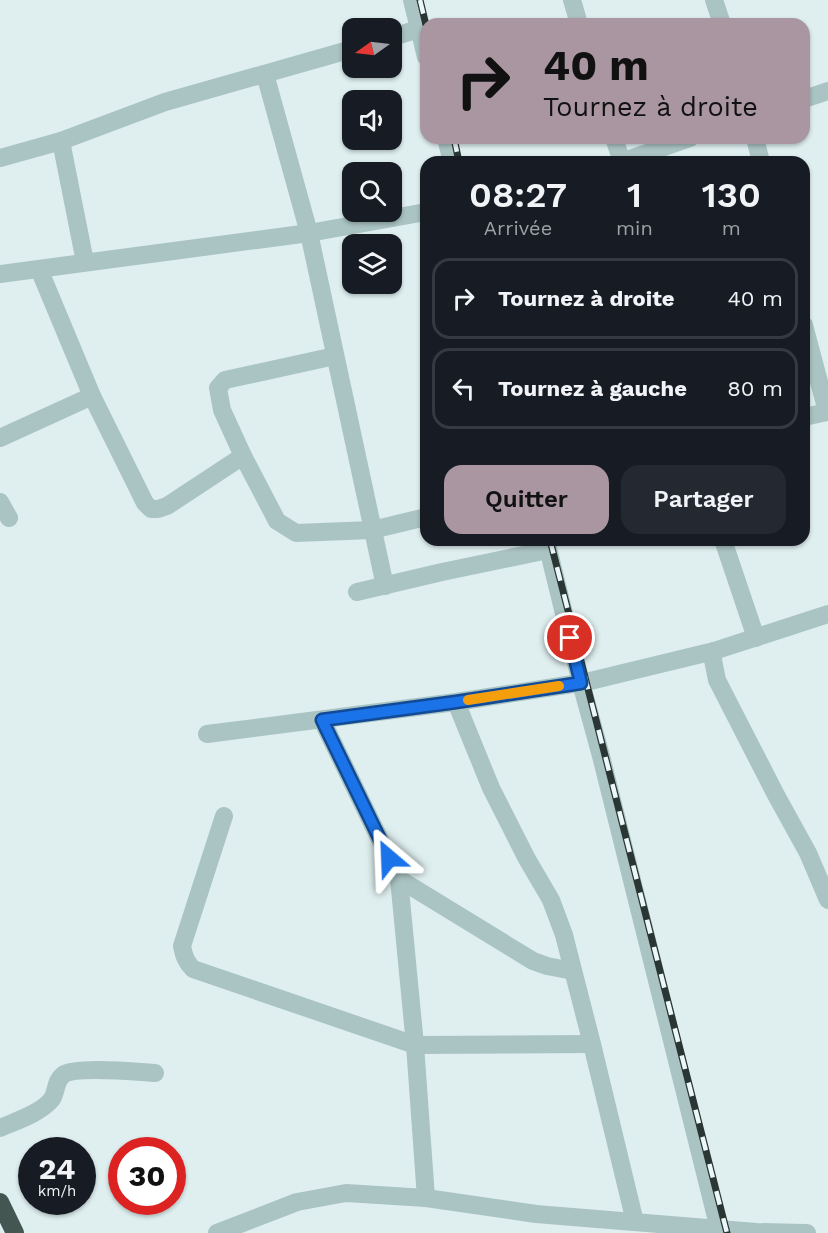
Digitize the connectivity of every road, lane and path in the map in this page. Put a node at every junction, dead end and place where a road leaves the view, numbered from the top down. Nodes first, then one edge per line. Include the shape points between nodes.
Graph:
1 (412, 0) edge
2 (572, 0) edge
3 (714, 0) edge
4 (577, 18) edge
5 (720, 18) edge
6 (419, 29) junction
7 (420, 33) edge
8 (402, 34) edge
9 (342, 52) edge
10 (265, 74) junction
11 (828, 91) edge
12 (810, 97) edge
13 (61, 141) junction
14 (673, 144) edge
15 (639, 156) edge
16 (0, 158) edge
17 (420, 213) edge
18 (309, 233) junction
19 (85, 262) junction
20 (39, 269) junction
21 (0, 274) edge
22 (810, 348) edge
23 (335, 356) junction
24 (92, 396) junction
25 (827, 412) edge
26 (810, 416) edge
27 (0, 438) edge
28 (243, 456) junction
29 (0, 501) edge
30 (9, 518) dead end
31 (420, 518) edge
32 (372, 530) junction
33 (543, 546) edge
34 (547, 546) edge
35 (725, 546) edge
36 (385, 586) junction
37 (357, 592) dead end
38 (828, 614) edge
39 (756, 638) junction
40 (714, 651) junction
41 (581, 683) junction
42 (456, 702) junction
43 (322, 720) junction
44 (207, 734) dead end
45 (224, 816) dead end
46 (399, 879) junction
47 (828, 900) edge
48 (573, 971) junction
49 (592, 1044) junction
50 (416, 1045) junction
51 (155, 1073) dead end
52 (0, 1128) edge
53 (426, 1198) junction
54 (0, 1202) edge
55 (635, 1222) junction
56 (720, 1231) edge
57 (15, 1233) edge
58 (217, 1233) edge
59 (807, 1233) edge

1 - 6 street
2 - 4 street
3 - 5 street
6 - 7 street
6 - 8 street
9 - 10 street
10 - 13 street via 165,102
10 - 18 street
11 - 12 street
13 - 16 street
13 - 19 street
14 - 15 street
17 - 18 street
18 - 19 street
18 - 23 street
19 - 20 street
20 - 21 street
20 - 24 street
22 - 25 street
23 - 28 street via 225,380 218,388 222,410
23 - 32 street
24 - 27 street
24 - 28 street via 151,509 167,506
25 - 26 street
28 - 32 street via 277,521 296,533
29 - 30 street
31 - 32 street
32 - 36 street
33 - 36 street
34 - 41 street
35 - 39 street
36 - 37 street
38 - 39 street
39 - 40 street
40 - 41 street
40 - 47 street via 717,680 808,853
41 - 42 street
41 - 56 street
42 - 43 street
42 - 48 street via 491,788 551,900
43 - 44 street
43 - 46 street
45 - 50 street via 183,946 184,957 192,969
46 - 48 street via 533,961
46 - 50 street
48 - 49 street
49 - 50 street
49 - 55 street
50 - 53 street
51 - 52 street via 66,1073 58,1080 54,1097 45,1107
53 - 55 street via 536,1214
53 - 58 street via 346,1193 297,1202
54 - 57 highway
55 - 56 street
56 - 59 street

